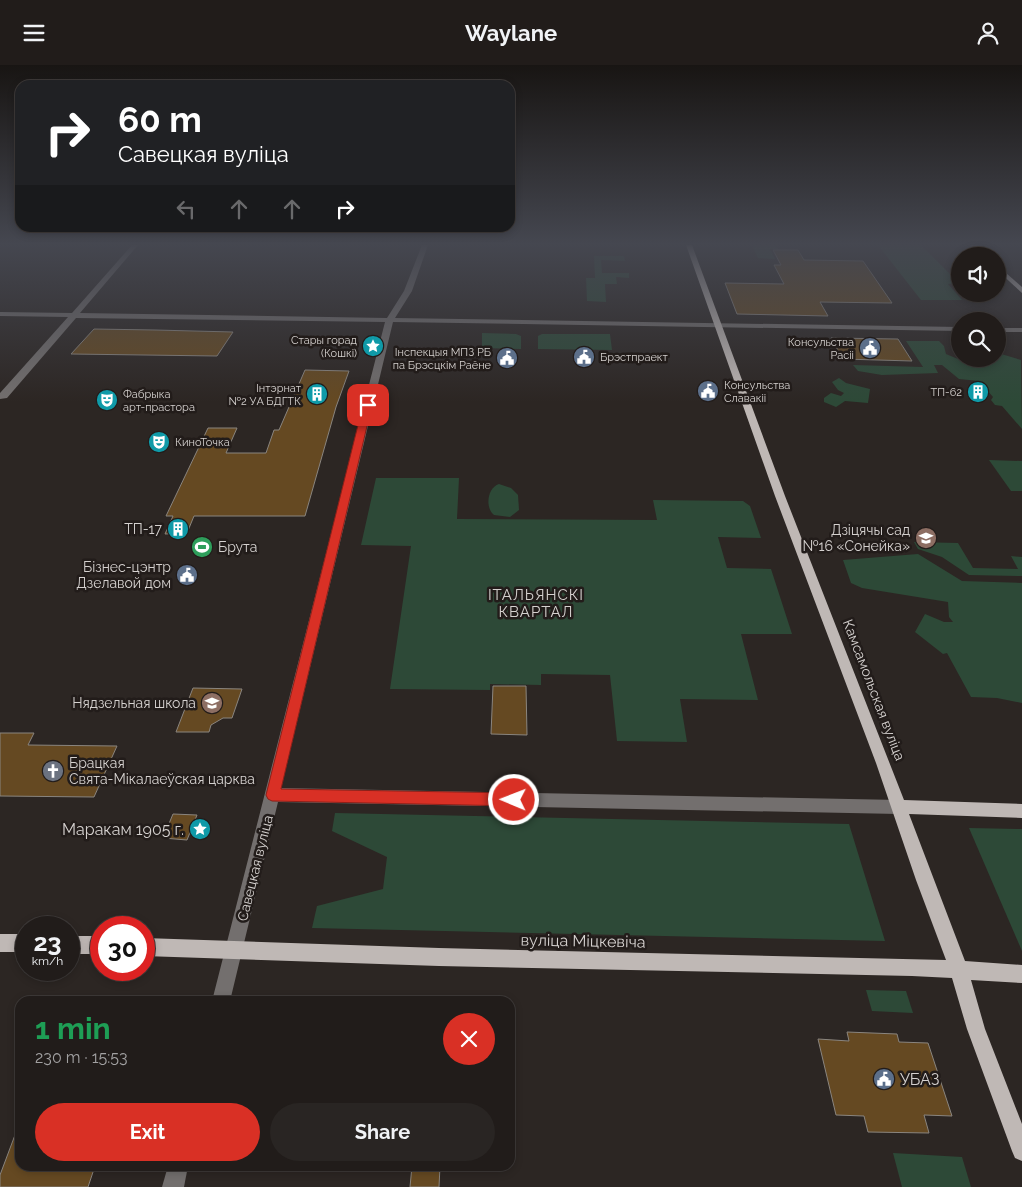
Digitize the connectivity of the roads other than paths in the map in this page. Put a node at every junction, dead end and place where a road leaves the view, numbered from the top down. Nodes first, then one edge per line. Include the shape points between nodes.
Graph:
1 (89, 297) edge
2 (404, 297) edge
3 (708, 297) edge
4 (0, 314) edge
5 (74, 314) junction
6 (389, 321) junction
7 (718, 326) junction
8 (951, 329) edge
9 (1006, 330) edge
10 (1022, 330) edge
11 (1, 397) edge
12 (272, 795) junction
13 (899, 807) junction
14 (1022, 811) edge
15 (0, 943) edge
16 (15, 943) edge
17 (155, 947) edge
18 (234, 950) junction
19 (959, 970) junction
20 (1022, 974) edge
21 (222, 996) edge
22 (1022, 1151) edge
23 (177, 1171) edge
24 (173, 1187) edge

1 - 5 street
2 - 6 street, Савецкая вуліца
3 - 7 main road, Камсамольская вуліца
4 - 5 street
5 - 6 street
5 - 11 street
6 - 7 street
6 - 12 street, Савецкая вуліца
7 - 8 street
7 - 13 main road, Камсамольская вуліца
9 - 10 street
12 - 13 street
12 - 18 street, Савецкая вуліца
13 - 14 main road
13 - 19 main road, Камсамольская вуліца
15 - 16 main road
17 - 18 main road, вуліца Міцкевіча
18 - 19 main road, вуліца Міцкевіча
18 - 21 street, Савецкая вуліца
19 - 20 main road, вуліца Міцкевіча
19 - 22 main road, Камсамольская вуліца via 976,1029
23 - 24 street

